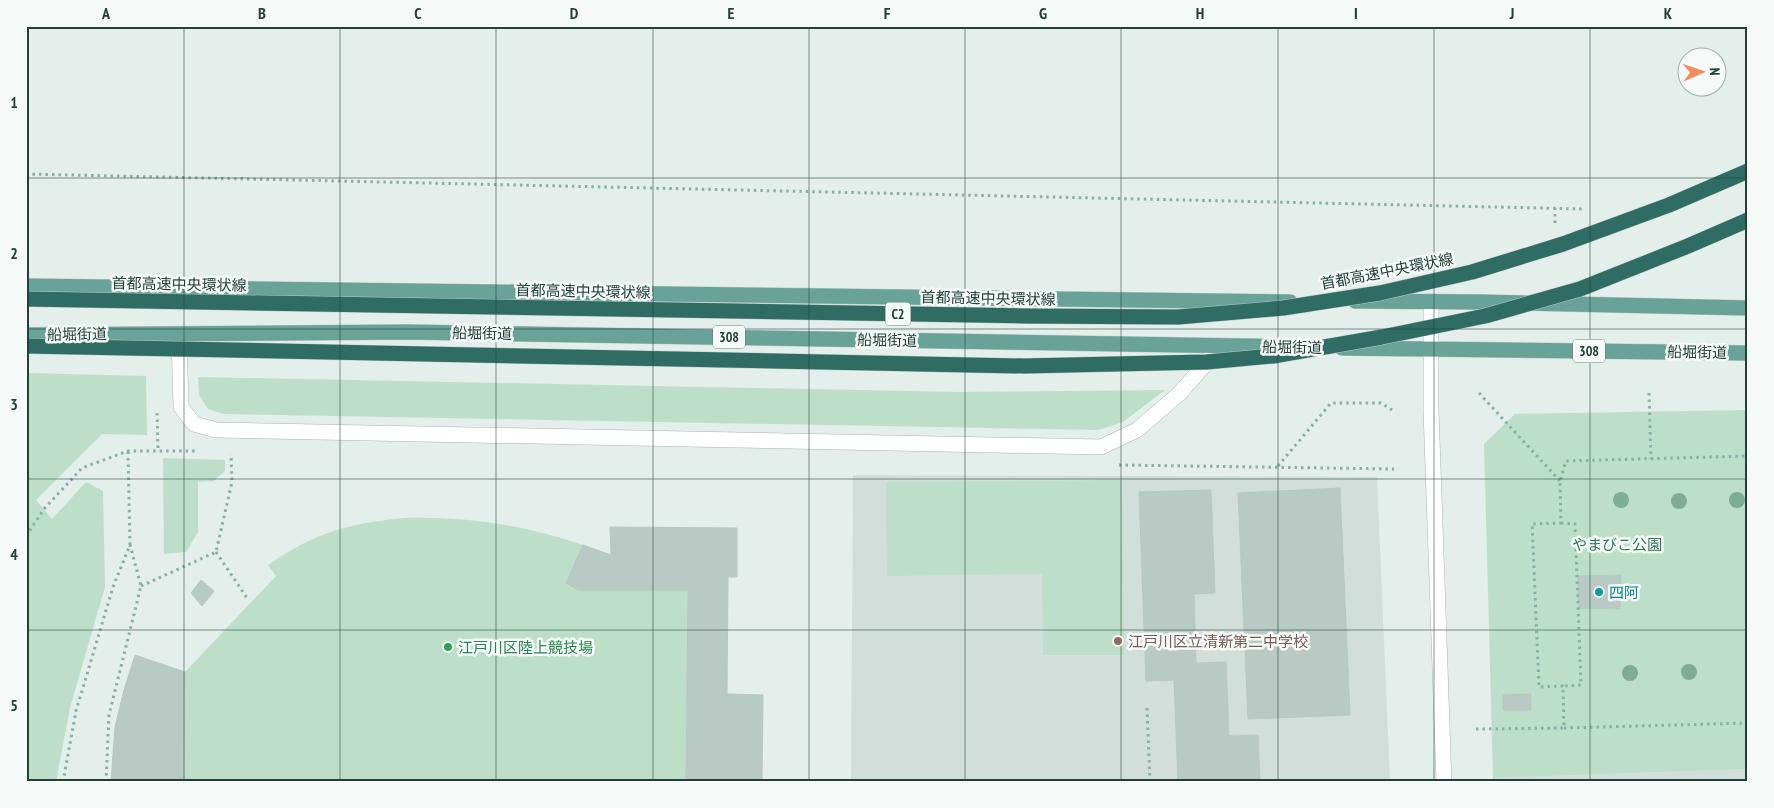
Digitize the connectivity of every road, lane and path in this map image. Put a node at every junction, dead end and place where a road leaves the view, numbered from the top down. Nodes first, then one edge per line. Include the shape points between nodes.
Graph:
1 (1748, 171) edge
2 (26, 174) edge
3 (1589, 210) dead end
4 (1748, 220) edge
5 (26, 291) edge
6 (1431, 302) junction
7 (1748, 308) edge
8 (179, 333) junction
9 (26, 335) edge
10 (26, 346) edge
11 (1220, 346) junction
12 (1430, 349) junction
13 (1748, 353) edge
14 (1479, 393) dead end
15 (1649, 393) dead end
16 (157, 405) dead end
17 (1392, 410) dead end
18 (128, 451) junction
19 (231, 451) dead end
20 (1748, 456) edge
21 (1651, 459) junction
22 (1277, 467) dead end
23 (1560, 481) junction
24 (1561, 523) junction
25 (26, 536) edge
26 (130, 545) junction
27 (216, 552) junction
28 (141, 586) junction
29 (247, 598) dead end
30 (1563, 686) junction
31 (1147, 708) dead end
32 (1748, 723) edge
33 (1564, 728) junction
34 (1476, 729) dead end
35 (63, 782) edge
36 (106, 782) edge
37 (1150, 782) edge
38 (1444, 782) edge

1 - 5 highway, 首都高速中央環状線 / C2, bridge via 1669,205 1563,244 1472,272 1380,294 1283,308 1178,317 1006,316
2 - 3 path
4 - 10 highway, bridge via 1580,289 1485,316 1273,356 1206,362 1014,366
5 - 6 main road
6 - 7 main road
6 - 12 street
8 - 9 main road, 船堀街道 / 308
8 - 11 main road, 船堀街道 / 308 via 408,332
8 - 11 street via 181,407 194,424 216,430 1101,447 1137,430 1180,393
11 - 12 main road, 船堀街道 / 308
12 - 13 main road, 船堀街道 / 308
12 - 38 street
14 - 23 path
15 - 21 path
16 - 18 path via 158,450
17 - 22 path via 1381,403 1331,403
18 - 25 path via 82,468 44,509
18 - 26 path
19 - 27 path via 232,482
20 - 21 path
21 - 23 path via 1566,461
23 - 24 path
24 - 30 path via 1575,524 1581,684
24 - 30 path via 1532,524 1539,687
26 - 28 path
26 - 35 path via 113,587 76,711
27 - 28 path
27 - 29 path
28 - 36 path via 110,715
30 - 33 path
31 - 37 path
32 - 33 path
33 - 34 path

